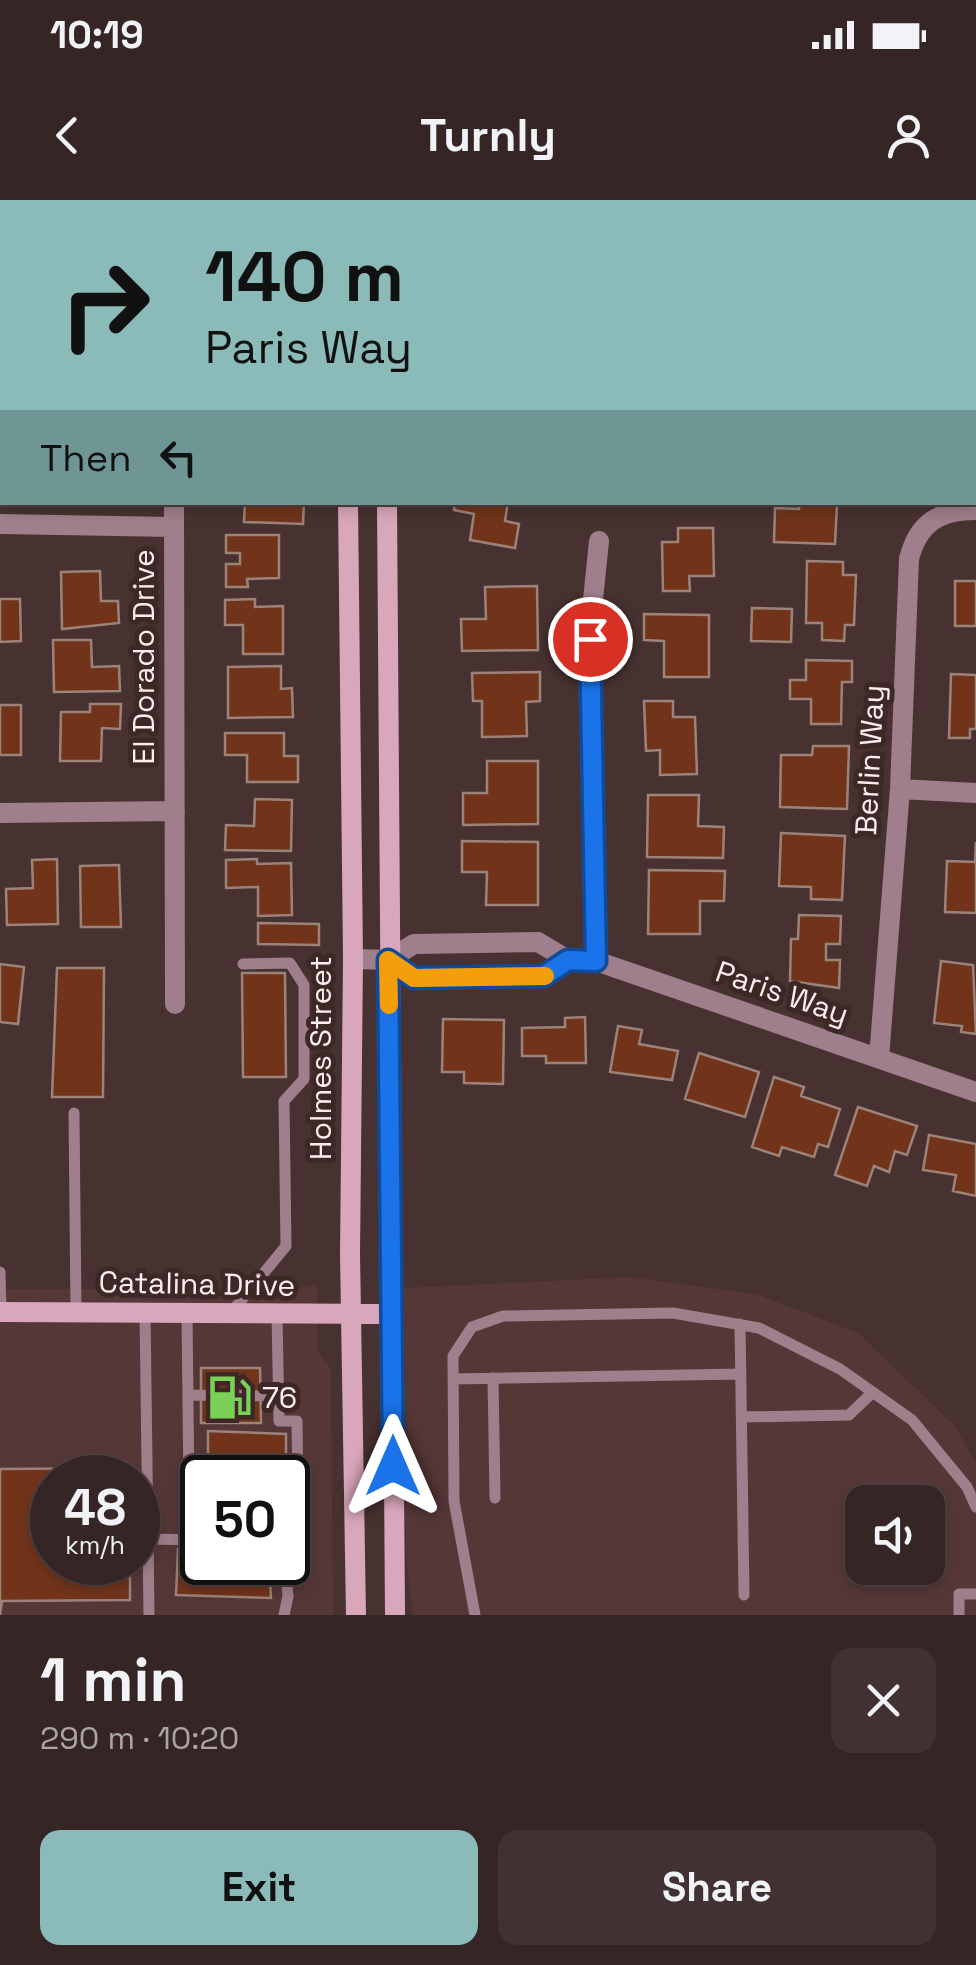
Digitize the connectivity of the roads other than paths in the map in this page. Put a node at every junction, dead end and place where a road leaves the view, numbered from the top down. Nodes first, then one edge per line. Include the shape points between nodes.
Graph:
1 (174, 505) edge
2 (348, 505) edge
3 (387, 505) edge
4 (976, 510) edge
5 (0, 524) edge
6 (174, 527) junction
7 (599, 541) dead end
8 (900, 789) junction
9 (976, 792) edge
10 (175, 811) junction
11 (0, 813) edge
12 (353, 959) junction
13 (388, 960) junction
14 (568, 960) junction
15 (596, 961) junction
16 (244, 964) dead end
17 (175, 1004) dead end
18 (879, 1058) junction
19 (976, 1092) edge
20 (74, 1113) dead end
21 (0, 1272) edge
22 (144, 1311) junction
23 (0, 1312) edge
24 (76, 1312) junction
25 (187, 1312) junction
26 (230, 1314) junction
27 (394, 1314) junction
28 (277, 1316) junction
29 (352, 1316) junction
30 (740, 1324) junction
31 (741, 1374) junction
32 (493, 1378) junction
33 (453, 1379) junction
34 (873, 1392) junction
35 (188, 1395) junction
36 (278, 1396) junction
37 (742, 1417) junction
38 (147, 1455) edge
39 (189, 1455) edge
40 (297, 1455) edge
41 (495, 1498) dead end
42 (976, 1507) edge
43 (150, 1585) edge
44 (287, 1585) edge
45 (976, 1594) edge
46 (744, 1595) dead end
47 (150, 1615) edge
48 (284, 1615) edge
49 (356, 1615) edge
50 (395, 1615) edge
51 (475, 1615) edge
52 (959, 1615) edge

1 - 6 street, El Dorado Drive
2 - 12 main road, Holmes Street
3 - 13 main road
4 - 8 street, Berlin Way via 934,516 914,536
5 - 6 street
6 - 10 street, El Dorado Drive
7 - 15 street via 590,639
8 - 9 street
8 - 18 street, Berlin Way
10 - 11 street
10 - 17 street, El Dorado Drive
12 - 13 street, Paris Way
12 - 29 main road, Holmes Street
13 - 14 street, Paris Way via 414,944 538,942
13 - 14 street, Paris Way via 414,978 544,976
13 - 27 main road
14 - 15 street, Paris Way
15 - 18 street, Paris Way
16 - 26 lane via 290,963 304,985 304,1079 284,1100 286,1246
18 - 19 street, Paris Way
20 - 24 lane
21 - 23 lane
22 - 24 main road, Catalina Drive
22 - 25 main road, Catalina Drive
22 - 38 lane
23 - 24 main road, Catalina Drive
25 - 26 main road, Catalina Drive
25 - 35 lane
26 - 28 main road, Catalina Drive
27 - 29 main road, Catalina Drive
27 - 50 main road
28 - 29 main road, Catalina Drive
28 - 36 lane
29 - 49 main road, Holmes Street
30 - 31 lane
30 - 33 lane via 672,1314 503,1316 472,1327 453,1356
30 - 34 lane via 840,1368
31 - 32 lane
31 - 37 lane
32 - 33 lane
32 - 41 lane
33 - 51 lane via 454,1501
34 - 37 lane via 850,1414
34 - 42 lane via 912,1420
35 - 36 lane
35 - 39 lane
36 - 40 lane via 279,1421 297,1421
37 - 46 lane
43 - 47 lane
44 - 48 lane
45 - 52 lane via 959,1594

